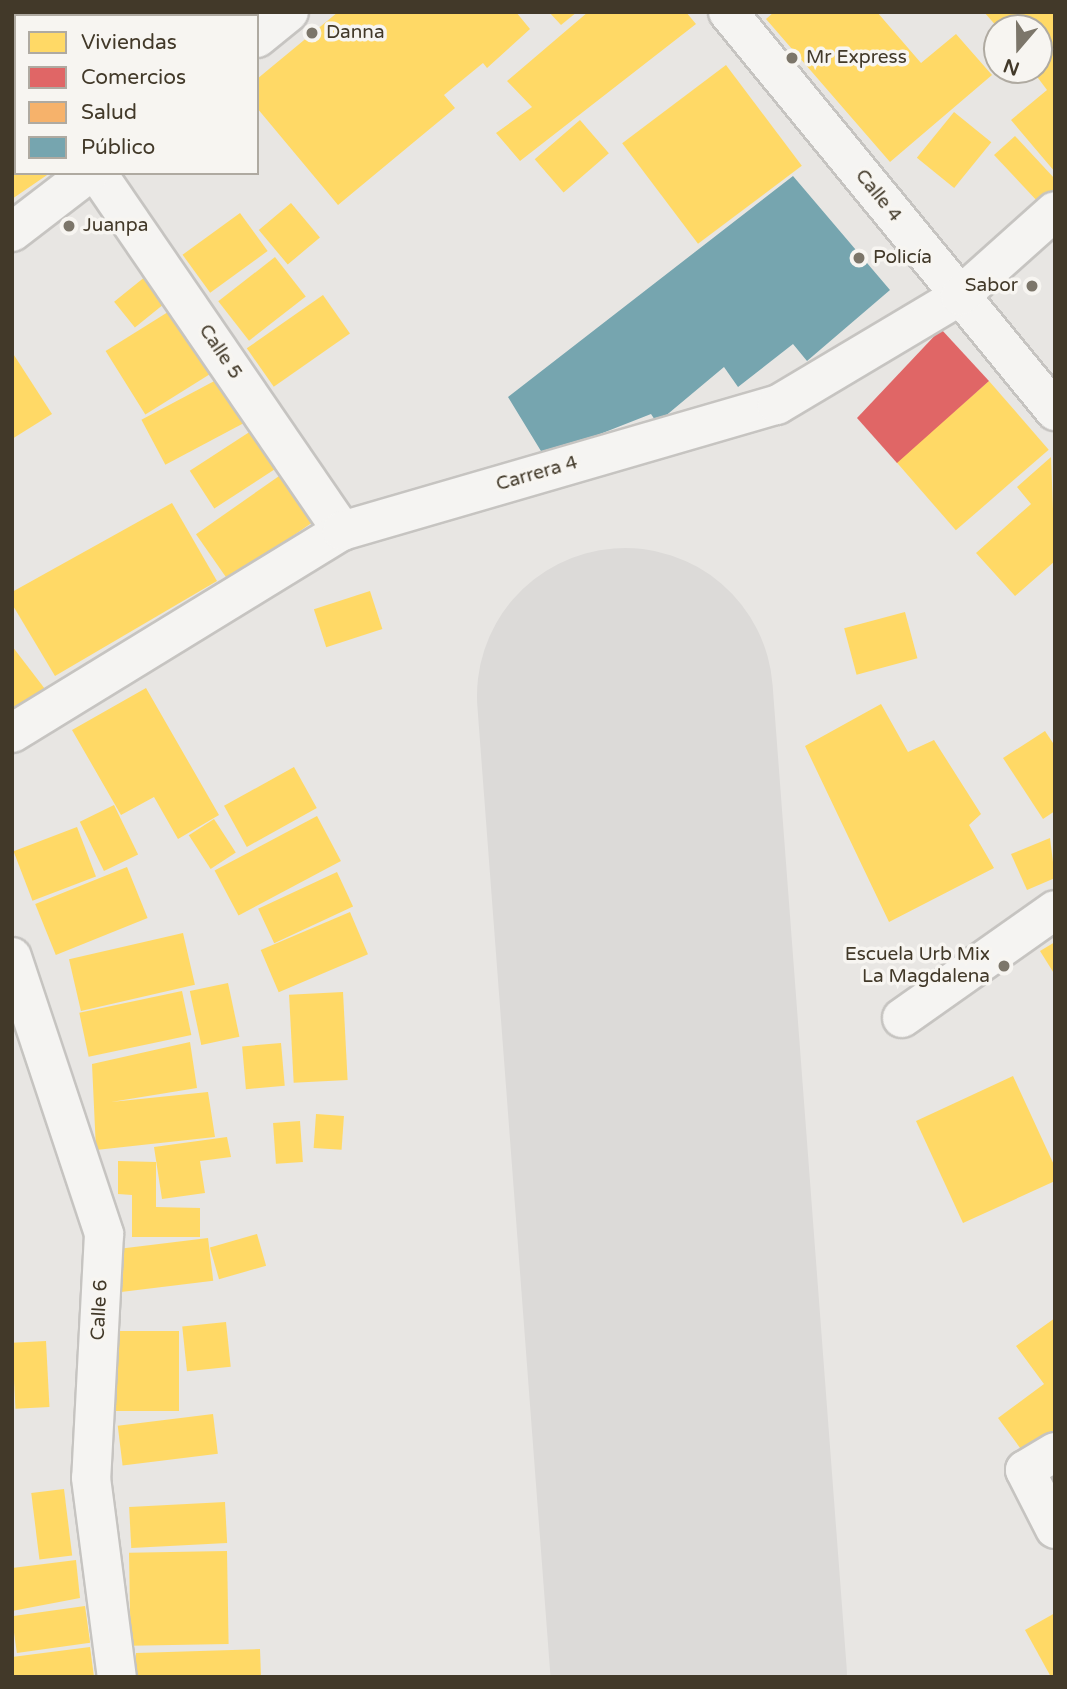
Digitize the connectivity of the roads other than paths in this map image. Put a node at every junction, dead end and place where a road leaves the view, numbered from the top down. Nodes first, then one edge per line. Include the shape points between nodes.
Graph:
1 (289, 12) edge
2 (727, 12) edge
3 (259, 36) edge
4 (86, 175) edge
5 (98, 175) edge
6 (1055, 211) edge
7 (12, 232) edge
8 (960, 296) junction
9 (1055, 411) edge
10 (342, 531) junction
11 (12, 733) edge
12 (1055, 910) edge
13 (12, 957) edge
14 (902, 1018) dead end
15 (1040, 1461) edge
16 (1055, 1529) edge
17 (117, 1677) edge

1 - 3 street
2 - 8 street, Calle 4
4 - 7 street
5 - 10 street, Calle 5
6 - 8 street, Carrera 4
8 - 9 street, Calle 4
8 - 10 street, Carrera 4 via 777,405
10 - 11 street, Carrera 4
12 - 14 street
13 - 17 street, Calle 6 via 104,1234 91,1478
15 - 16 street

